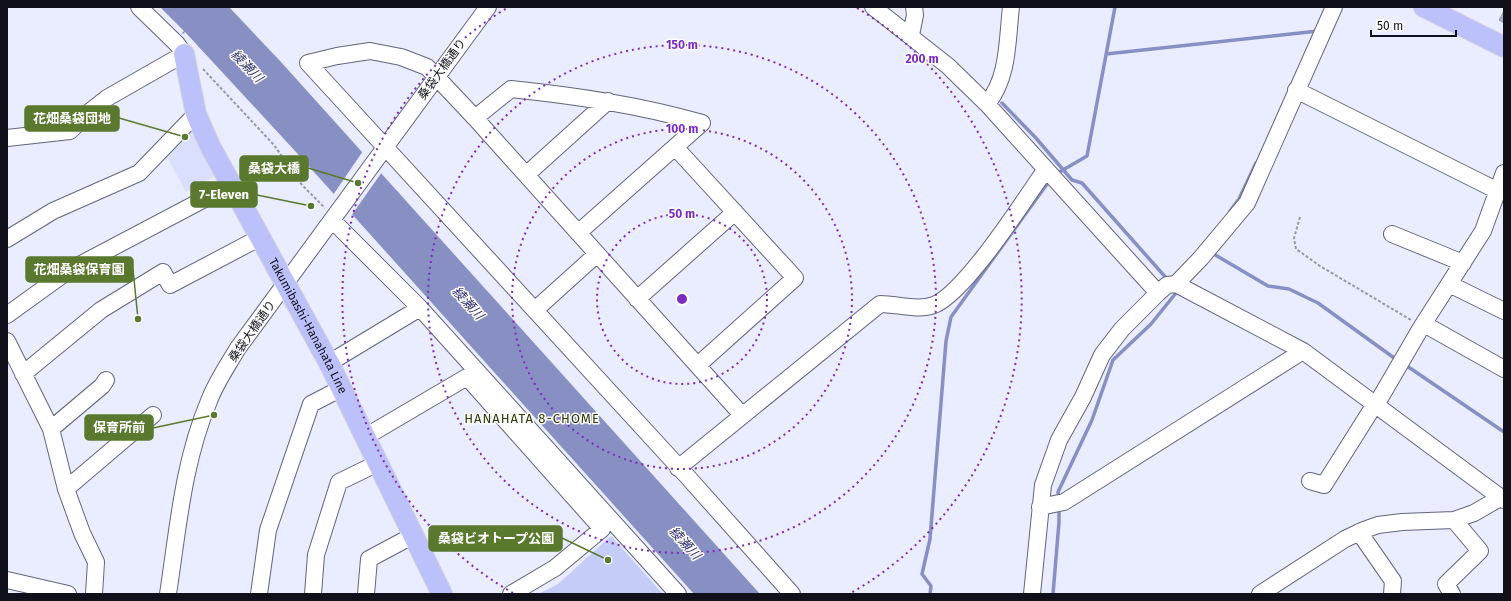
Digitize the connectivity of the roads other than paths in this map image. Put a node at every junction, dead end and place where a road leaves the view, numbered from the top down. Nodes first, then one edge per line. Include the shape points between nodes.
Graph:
1 (139, 7) edge
2 (488, 7) edge
3 (873, 7) edge
4 (914, 7) edge
5 (1011, 7) edge
6 (1334, 7) edge
7 (1424, 7) edge
8 (911, 35) junction
9 (1504, 47) edge
10 (184, 54) junction
11 (436, 77) junction
12 (1296, 90) junction
13 (608, 101) junction
14 (987, 104) junction
15 (196, 114) junction
16 (475, 118) junction
17 (7, 138) edge
18 (675, 148) junction
19 (383, 150) junction
20 (1046, 168) junction
21 (1504, 173) edge
22 (526, 175) junction
23 (231, 185) junction
24 (1498, 195) edge
25 (735, 212) junction
26 (334, 217) junction
27 (578, 233) junction
28 (1392, 234) dead end
29 (261, 238) junction
30 (7, 239) edge
31 (597, 254) junction
32 (1463, 263) junction
33 (286, 282) junction
34 (1176, 284) junction
35 (1449, 284) junction
36 (1158, 293) junction
37 (637, 299) junction
38 (1502, 305) edge
39 (420, 308) junction
40 (535, 310) junction
41 (7, 315) edge
42 (1423, 325) junction
43 (7, 341) edge
44 (1303, 351) junction
45 (329, 363) junction
46 (698, 365) junction
47 (1504, 369) edge
48 (23, 374) junction
49 (106, 380) dead end
50 (342, 388) junction
51 (1375, 404) junction
52 (153, 415) dead end
53 (742, 415) junction
54 (51, 429) junction
55 (365, 437) junction
56 (378, 463) junction
57 (678, 468) junction
58 (1310, 481) dead end
59 (66, 489) junction
60 (1502, 499) edge
61 (1040, 507) junction
62 (1454, 520) junction
63 (1359, 532) junction
64 (414, 535) junction
65 (7, 580) edge
66 (1034, 592) edge
67 (1266, 592) edge
68 (68, 594) edge
69 (94, 594) edge
70 (168, 594) edge
71 (259, 594) edge
72 (313, 594) edge
73 (366, 594) edge
74 (442, 594) edge
75 (511, 594) edge
76 (678, 594) edge
77 (792, 594) edge
78 (1392, 594) edge
79 (1452, 594) edge

1 - 10 street
2 - 11 street, 桑袋大橋通り
3 - 8 street
4 - 8 street
5 - 14 street via 1003,76
6 - 12 street
7 - 9 main road
8 - 14 street
10 - 15 main road, Takumibashi-Hanahata Line
10 - 17 street via 107,98 70,131
11 - 16 street
11 - 19 street, 桑袋大橋通り
11 - 19 street via 427,67 401,57 370,51 308,63
12 - 24 street
12 - 34 street via 1246,203 1221,235
13 - 16 street via 511,89
13 - 18 street via 657,110 702,123
13 - 22 street
14 - 20 street
15 - 23 main road, Takumibashi-Hanahata Line
15 - 30 street via 139,173 53,211
16 - 22 street
18 - 25 street
18 - 27 street
19 - 26 street, 桑袋大橋通り
19 - 40 street
20 - 36 street
20 - 53 street via 965,280 949,297 922,308 880,304
21 - 24 street
22 - 27 street
23 - 29 main road, Takumibashi-Hanahata Line
23 - 41 street via 68,271
24 - 32 street via 1483,231
25 - 37 street
25 - 46 street via 795,278
26 - 33 street, 桑袋大橋通り
26 - 39 street
27 - 31 street
28 - 32 street
29 - 33 main road, Takumibashi-Hanahata Line
29 - 48 street via 170,285 162,272 101,310
31 - 37 street
31 - 40 street
32 - 35 street
33 - 45 main road, Takumibashi-Hanahata Line
33 - 70 street, 桑袋大橋通り via 238,348 219,380 200,422 184,488
34 - 36 street via 1167,285
34 - 44 street
35 - 38 street
35 - 42 street
36 - 61 street via 1122,329 1102,355 1083,397 1059,440 1043,485
37 - 46 street
39 - 45 street
39 - 76 street
40 - 57 street
42 - 47 street
42 - 51 street
43 - 48 street
44 - 51 street
44 - 61 street via 1064,502
45 - 50 main road, Takumibashi-Hanahata Line
46 - 53 street
48 - 54 street
49 - 54 street
50 - 55 main road, Takumibashi-Hanahata Line
50 - 71 street via 311,404 268,530
51 - 58 street via 1324,485
51 - 60 street
52 - 59 street
53 - 57 street
54 - 59 street
55 - 56 main road, Takumibashi-Hanahata Line
55 - 75 street via 467,377 602,529 555,568
56 - 64 main road, Takumibashi-Hanahata Line
56 - 72 street via 339,482 316,555
57 - 77 street
59 - 69 street via 96,562
60 - 62 street
61 - 66 street
62 - 63 street via 1378,525
62 - 79 street via 1480,551 1446,584
63 - 67 street
63 - 78 street via 1393,581
64 - 73 street via 369,559
64 - 74 main road, Takumibashi-Hanahata Line
65 - 68 street

